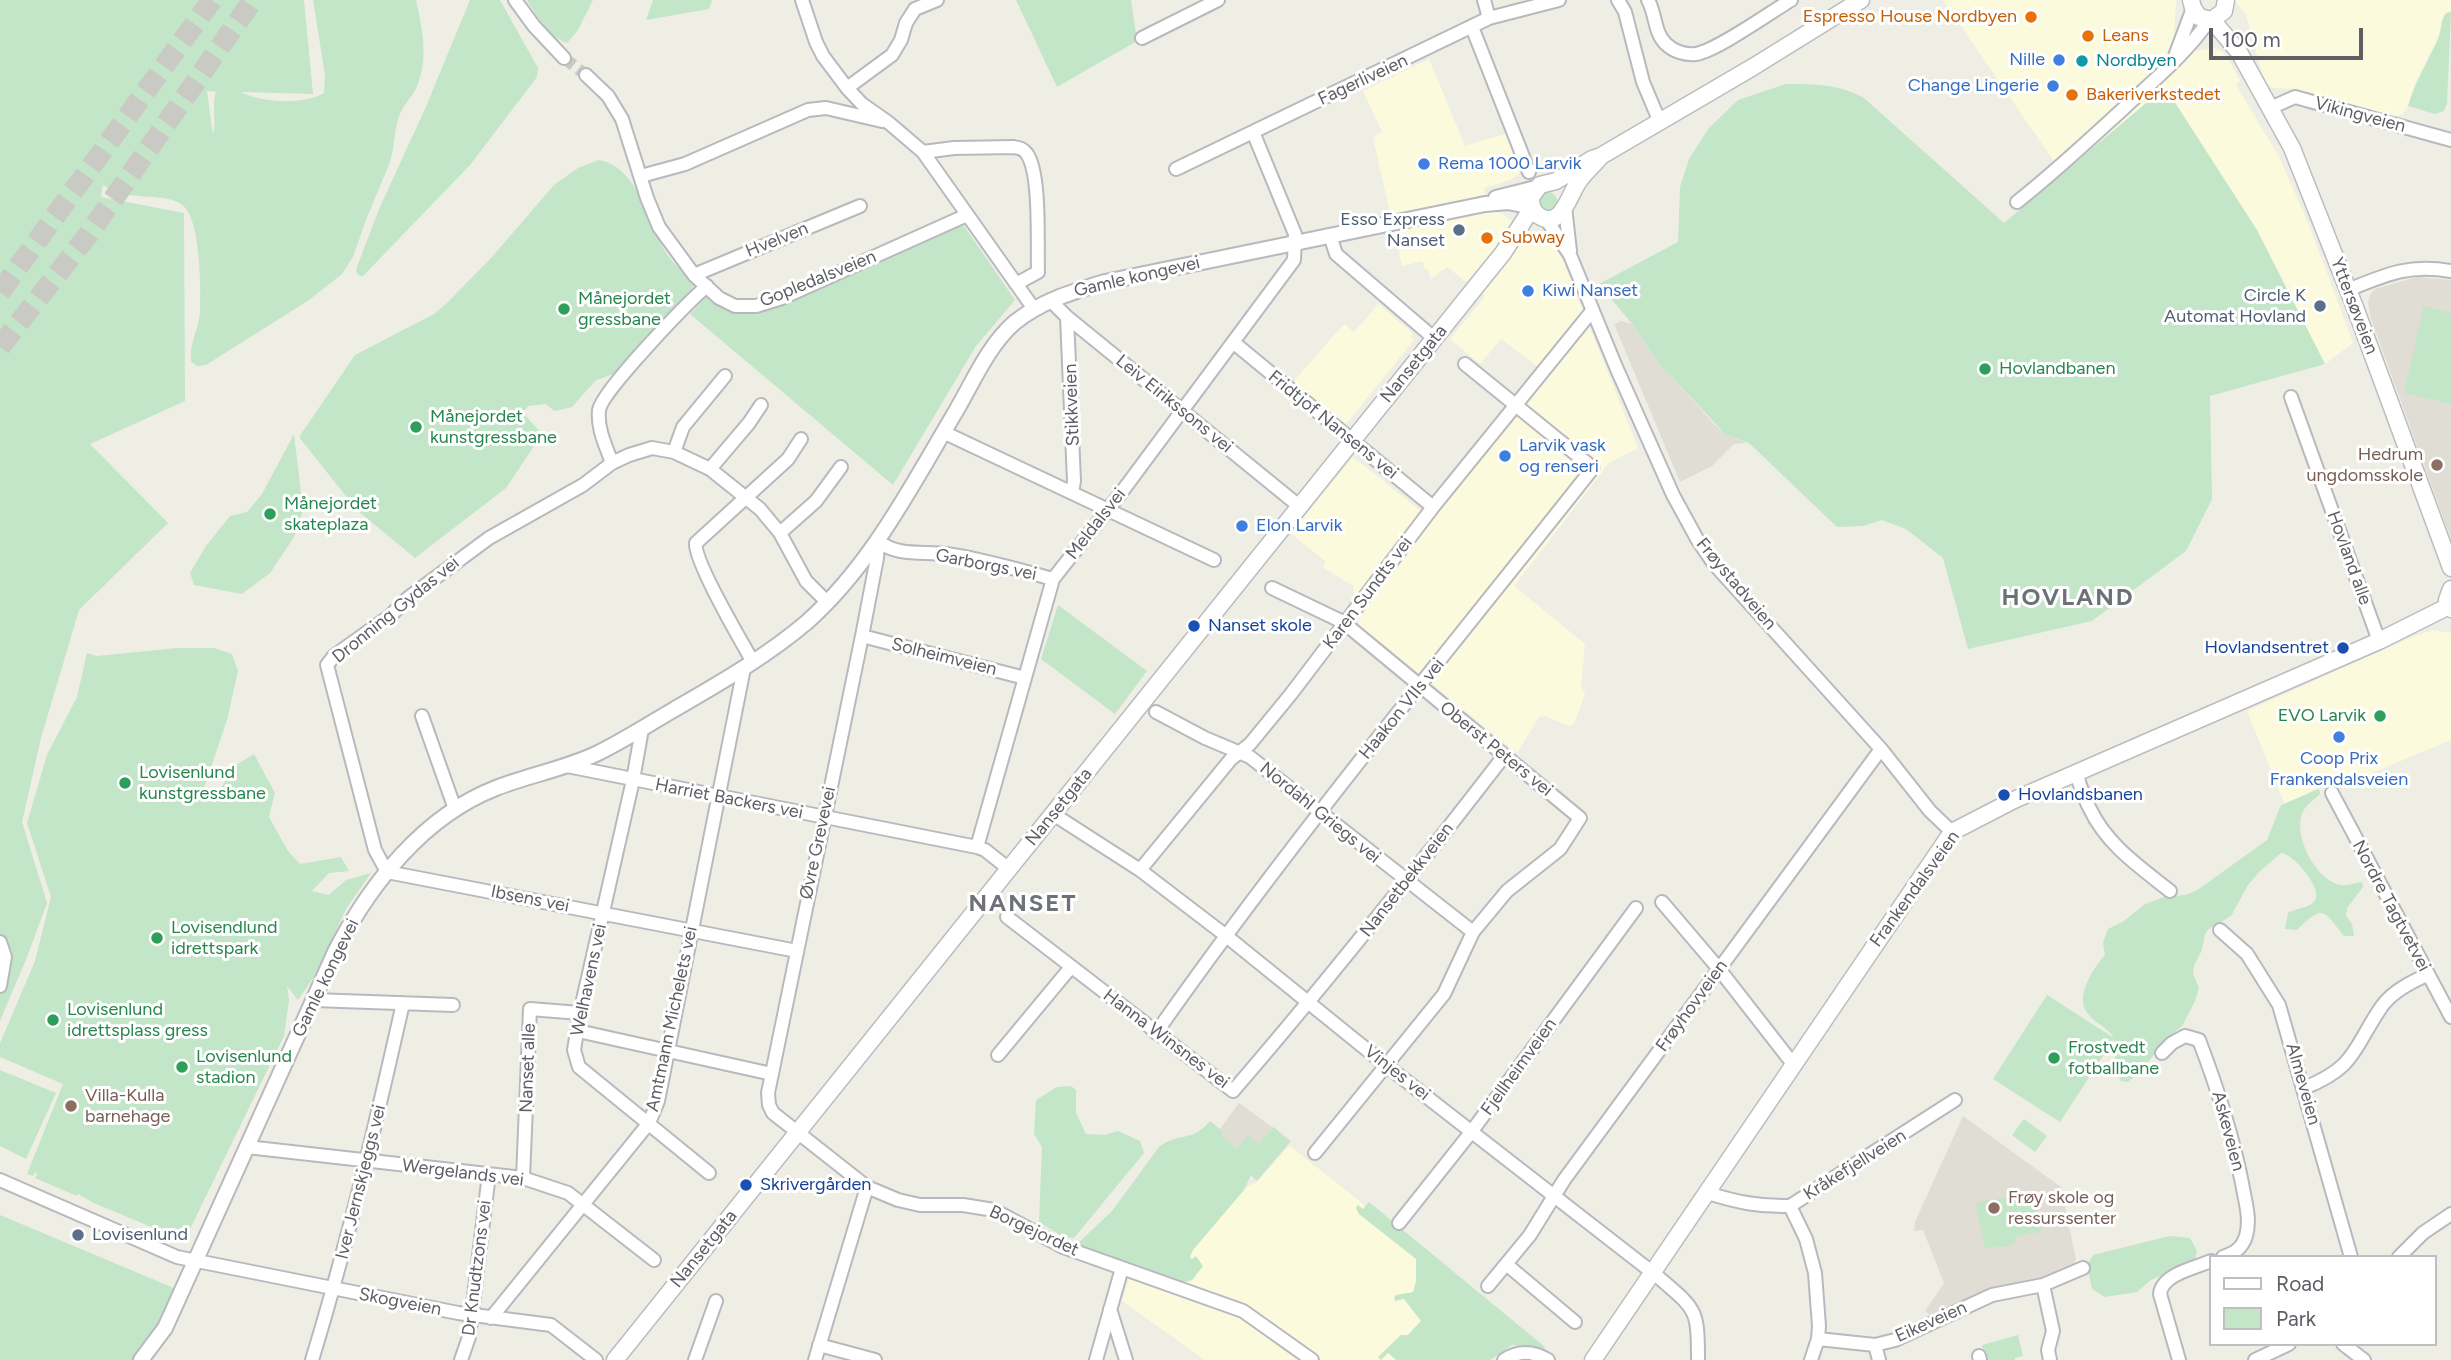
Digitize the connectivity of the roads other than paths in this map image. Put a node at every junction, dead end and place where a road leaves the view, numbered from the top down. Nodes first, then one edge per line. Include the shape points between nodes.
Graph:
1 (516, 0) edge
2 (802, 0) edge
3 (937, 0) edge
4 (1218, 0) edge
5 (1484, 0) edge
6 (1559, 0) edge
7 (1618, 0) edge
8 (1648, 0) edge
9 (1791, 0) edge
10 (1861, 0) edge
11 (2192, 2) edge
12 (2222, 9) edge
13 (1489, 18) junction
14 (1472, 27) junction
15 (1142, 38) dead end
16 (564, 58) tunnel mouth
17 (2171, 66) junction
18 (586, 75) tunnel mouth
19 (847, 88) junction
20 (2270, 108) junction
21 (1658, 120) junction
22 (889, 123) junction
23 (1254, 132) junction
24 (2451, 140) edge
25 (923, 152) junction
26 (1601, 156) junction
27 (1176, 169) dead end
28 (1529, 172) dead end
29 (642, 176) junction
30 (1542, 186) junction
31 (2017, 202) dead end
32 (1485, 204) junction
33 (1566, 205) junction
34 (860, 206) dead end
35 (1532, 207) junction
36 (967, 215) junction
37 (1546, 219) junction
38 (1330, 235) junction
39 (1296, 242) junction
40 (1503, 253) junction
41 (1570, 255) junction
42 (2451, 271) edge
43 (694, 275) junction
44 (1016, 284) junction
45 (707, 286) junction
46 (2348, 289) junction
47 (1050, 300) junction
48 (1034, 309) junction
49 (1592, 311) junction
50 (1067, 317) junction
51 (1435, 338) junction
52 (1233, 342) junction
53 (1465, 364) dead end
54 (725, 376) dead end
55 (2291, 397) dead end
56 (761, 405) dead end
57 (1517, 405) junction
58 (1181, 410) junction
59 (943, 432) junction
60 (801, 439) dead end
61 (1352, 442) junction
62 (674, 452) junction
63 (612, 463) junction
64 (841, 467) dead end
65 (710, 469) junction
66 (1072, 493) junction
67 (747, 498) junction
68 (1299, 506) junction
69 (1433, 507) junction
70 (1107, 510) junction
71 (780, 533) junction
72 (878, 541) junction
73 (1214, 560) dead end
74 (2451, 568) edge
75 (1053, 579) junction
76 (1272, 588) dead end
77 (2451, 589) edge
78 (827, 602) junction
79 (2450, 608) edge
80 (1343, 622) junction
81 (862, 636) junction
82 (2379, 641) junction
83 (748, 665) junction
84 (1026, 678) junction
85 (1420, 687) junction
86 (1156, 712) dead end
87 (422, 716) dead end
88 (642, 729) junction
89 (1881, 749) junction
90 (1240, 752) junction
91 (1504, 756) junction
92 (567, 766) junction
93 (2076, 773) junction
94 (633, 780) junction
95 (2332, 793) dead end
96 (718, 796) junction
97 (455, 809) junction
98 (1319, 811) junction
99 (1053, 814) junction
100 (823, 817) junction
101 (1952, 832) junction
102 (977, 847) junction
103 (1009, 869) junction
104 (1140, 870) junction
105 (387, 872) junction
106 (1407, 882) junction
107 (2170, 891) dead end
108 (1662, 902) dead end
109 (1636, 908) dead end
110 (603, 913) junction
111 (1007, 918) dead end
112 (692, 930) junction
113 (2220, 930) dead end
114 (1473, 932) junction
115 (1225, 935) junction
116 (0, 942) edge
117 (797, 951) junction
118 (1071, 967) junction
119 (1719, 969) junction
120 (2427, 975) junction
121 (0, 986) edge
122 (2445, 993) edge
123 (314, 1000) junction
124 (403, 1003) junction
125 (1309, 1003) junction
126 (453, 1005) dead end
127 (580, 1013) junction
128 (2451, 1017) edge
129 (578, 1031) junction
130 (1156, 1033) junction
131 (667, 1050) junction
132 (2162, 1053) dead end
133 (998, 1055) dead end
134 (1793, 1063) junction
135 (1387, 1066) junction
136 (772, 1074) junction
137 (2304, 1088) junction
138 (1955, 1100) dead end
139 (649, 1123) junction
140 (1472, 1131) junction
141 (797, 1134) junction
142 (247, 1147) junction
143 (1315, 1153) dead end
144 (367, 1162) junction
145 (489, 1174) junction
146 (709, 1174) dead end
147 (523, 1178) junction
148 (0, 1180) edge
149 (867, 1187) junction
150 (1708, 1193) junction
151 (1554, 1195) junction
152 (583, 1204) junction
153 (1790, 1206) junction
154 (2451, 1214) edge
155 (1399, 1223) dead end
156 (2228, 1255) edge
157 (2350, 1255) edge
158 (2401, 1255) edge
159 (654, 1260) dead end
160 (2210, 1261) edge
161 (194, 1262) junction
162 (1506, 1264) junction
163 (1122, 1268) junction
164 (2082, 1268) dead end
165 (1651, 1272) junction
166 (2043, 1285) junction
167 (1488, 1286) dead end
168 (334, 1289) junction
169 (716, 1301) dead end
170 (1110, 1309) junction
171 (472, 1315) junction
172 (491, 1318) junction
173 (1575, 1322) dead end
174 (1818, 1339) junction
175 (819, 1345) junction
176 (1875, 1345) junction
177 (2286, 1346) edge
178 (2346, 1346) edge
179 (141, 1360) edge
180 (312, 1360) edge
181 (461, 1360) edge
182 (596, 1360) edge
183 (615, 1360) edge
184 (695, 1360) edge
185 (815, 1360) edge
186 (875, 1360) edge
187 (1096, 1360) edge
188 (1126, 1360) edge
189 (1312, 1360) edge
190 (1504, 1360) edge
191 (1548, 1360) edge
192 (1593, 1360) edge
193 (1698, 1360) edge
194 (1811, 1360) edge
195 (1879, 1360) edge
196 (2050, 1360) edge
197 (2179, 1360) edge
198 (2255, 1360) edge
199 (2364, 1360) edge

1 - 16 street
2 - 19 street via 820,49
3 - 19 street via 915,9 892,55
4 - 15 street
5 - 13 street
6 - 13 street, Fagerliveien
7 - 21 street
8 - 9 street via 1666,44 1694,54
10 - 21 main road
11 - 12 main road via 2199,17
11 - 17 street
12 - 17 street
12 - 20 main road, Yttersøveien
13 - 14 street, Fagerliveien
14 - 23 street, Fagerliveien
14 - 28 street
17 - 31 street
18 - 29 street, Gopledalsveien via 617,109
19 - 22 street
20 - 24 street, Vikingveien via 2295,97
20 - 46 main road, Yttersøveien via 2292,148
21 - 26 main road
22 - 25 street
22 - 29 street via 826,108 808,110 685,164
23 - 27 street, Fagerliveien
23 - 39 street
25 - 36 street
25 - 44 street via 1013,147 1026,152 1035,177 1038,272
26 - 30 main road
26 - 33 main road via 1578,182
29 - 43 street, Gopledalsveien via 660,227
30 - 32 street, Gamle kongevei
30 - 33 main road via 1560,187
30 - 35 main road via 1531,197
32 - 35 street, Gamle kongevei
32 - 38 street, Gamle kongevei
33 - 37 main road via 1556,217
33 - 41 street, Frøystadveien
34 - 43 street, Hvelven
35 - 37 main road
35 - 40 main road, Nansetgata
36 - 44 street
36 - 45 street, Gopledalsveien via 767,304 736,306
37 - 40 main road, Nansetgata
37 - 41 street, Frøystadveien
38 - 39 street, Gamle kongevei
38 - 51 street via 1336,254
39 - 47 street, Gamle kongevei via 1105,282
39 - 52 street, Meldalsvei via 1294,260
40 - 51 main road, Nansetgata
41 - 49 street, Frøystadveien
42 - 46 street via 2417,267
43 - 45 street, Gopledalsveien
44 - 48 street
45 - 63 street via 604,397 599,419
46 - 74 main road, Yttersøveien
47 - 48 street, Gamle kongevei
47 - 50 street, Leiv Eirikssons vei
48 - 59 street, Gamle kongevei via 998,342
49 - 57 street, Karen Sundts vei
49 - 89 street, Frøystadveien via 1697,539 1714,564
50 - 58 street, Leiv Eirikssons vei
50 - 66 street, Stikkveien
51 - 61 main road, Nansetgata
52 - 58 street, Meldalsvei
52 - 61 street, Fridtjof Nansens vei
53 - 57 street
54 - 62 street via 684,427
55 - 82 street, Hovland alle
56 - 65 street
57 - 69 street, Karen Sundts vei
57 - 85 street, Haakon VIIs vei via 1593,468
58 - 68 street, Leiv Eirikssons vei
58 - 70 street, Meldalsvei
59 - 66 street
59 - 72 street, Gamle kongevei
60 - 67 street via 788,459
61 - 68 main road, Nansetgata
61 - 69 street, Fridtjof Nansens vei
62 - 63 street, Dronning Gydas vei via 652,448
62 - 65 street, Dronning Gydas vei
63 - 105 street, Dronning Gydas vei via 573,492 489,538 334,656 327,666 375,850
64 - 71 street via 816,501
65 - 67 street, Dronning Gydas vei
66 - 70 street
67 - 71 street, Dronning Gydas vei
67 - 83 street via 696,543 695,549
68 - 99 main road, Nansetgata
69 - 80 street, Karen Sundts vei
70 - 73 street
70 - 75 street, Meldalsvei
71 - 78 street, Dronning Gydas vei via 806,581
72 - 75 street, Garborgs vei via 898,551 945,554
72 - 78 street, Gamle kongevei
72 - 81 street, Øvre Grevevei
75 - 84 street, Meldalsvei
76 - 80 street, Oberst Peters vei
77 - 79 main road
78 - 83 street, Gamle kongevei
79 - 82 main road, Frankendalsveien
80 - 85 street, Oberst Peters vei
80 - 90 street, Karen Sundts vei via 1291,694
81 - 84 street, Solheimveien
81 - 100 street, Øvre Grevevei
82 - 93 main road, Frankendalsveien
83 - 88 street, Gamle kongevei
83 - 96 street, Amtmann Michelets vei
84 - 102 street, Meldalsvei
85 - 91 street, Oberst Peters vei
85 - 98 street, Haakon VIIs vei
86 - 90 street, Nordahl Griegs vei
87 - 97 street
88 - 92 street, Gamle kongevei
88 - 94 street, Welhavens vei
89 - 101 street, Frøystadveien
89 - 119 street, Frøyhovveien
90 - 98 street, Nordahl Griegs vei
90 - 104 street, Karen Sundts vei
91 - 106 street, Nansetbekkveien
91 - 114 street, Oberst Peters vei via 1580,818 1560,849 1507,891
92 - 94 street, Harriet Backers vei
92 - 97 street, Gamle kongevei via 496,788
93 - 101 main road, Frankendalsveien
93 - 107 street via 2090,810 2110,840
94 - 96 street, Harriet Backers vei
94 - 110 street, Welhavens vei
95 - 120 street, Nordre Tagtvetvei
96 - 100 street, Harriet Backers vei
96 - 112 street, Amtmann Michelets vei
97 - 105 street, Gamle kongevei
98 - 106 street, Nordahl Griegs vei
98 - 115 street, Haakon VIIs vei
99 - 103 main road, Nansetgata
99 - 104 street, Vinjes vei
100 - 102 street, Harriet Backers vei
100 - 117 street, Øvre Grevevei
101 - 134 main road, Frankendalsveien
102 - 103 street, Harriet Backers vei
103 - 141 main road, Nansetgata
104 - 115 street, Vinjes vei
105 - 110 street, Ibsens vei
105 - 123 street, Gamle kongevei via 346,932
106 - 114 street, Nordahl Griegs vei
106 - 125 street, Nansetbekkveien
108 - 119 street
109 - 140 street, Fjellheimveien
110 - 112 street, Ibsens vei
110 - 127 street, Welhavens vei
111 - 118 street, Hanna Winsnes vei
112 - 117 street, Ibsens vei
112 - 131 street, Amtmann Michelets vei
113 - 137 street, Almeveien via 2247,954 2279,1005
114 - 135 street via 1444,994
115 - 125 street, Vinjes vei
115 - 130 street, Haakon VIIs vei
116 - 121 street via 5,957
117 - 136 street, Øvre Grevevei
118 - 130 street, Hanna Winsnes vei
118 - 133 street
119 - 134 street
119 - 151 street, Frøyhovveien
120 - 122 street, Nordre Tagtvetvei
120 - 137 street via 2407,984 2384,1004 2357,1049 2336,1073
122 - 128 street, Nordre Tagtvetvei
123 - 124 street
123 - 142 street, Gamle kongevei
124 - 126 street
124 - 144 street, Iver Jernskjeggs vei
125 - 130 street, Hanna Winsnes vei via 1233,1091
125 - 135 street, Vinjes vei
127 - 129 street, Welhavens vei
127 - 147 street, Nanset alle via 530,1009
129 - 131 street
129 - 139 street, Welhavens vei via 575,1050 579,1068
131 - 136 street
131 - 139 street, Amtmann Michelets vei
132 - 156 street, Askeveien via 2185,1036 2199,1040 2222,1099 2248,1214 2245,1237 2237,1251
134 - 150 main road, Frankendalsveien
135 - 140 street, Vinjes vei
135 - 143 street
136 - 141 street, Øvre Grevevei via 769,1105
137 - 157 street, Almeveien
138 - 153 street, Kråkefjellveien
139 - 146 street, Welhavens vei
139 - 152 street, Amtmann Michelets vei
140 - 151 street, Vinjes vei
140 - 155 street, Fjellheimveien
141 - 149 street, Borgejordet
141 - 183 main road, Nansetgata
142 - 144 street, Wergelands vei
142 - 161 street, Gamle kongevei
144 - 145 street, Wergelands vei
144 - 168 street, Iver Jernskjeggs vei
145 - 147 street, Wergelands vei
145 - 171 street, Dr Knudtzons vei
147 - 152 street, Wergelands vei via 558,1189
148 - 161 street, Skogveien
149 - 163 street, Borgejordet via 920,1205 994,1210 1063,1248
149 - 175 street
150 - 153 street, Kråkefjellveien via 1737,1203
150 - 165 main road, Frankendalsveien
151 - 162 street, Frøyhovveien
151 - 165 street, Vinjes vei
152 - 159 street, Wergelands vei
152 - 172 street, Amtmann Michelets vei
153 - 174 street via 1812,1256
154 - 158 street
160 - 197 street via 2180,1273 2161,1287
161 - 168 street, Skogveien
161 - 179 street, Gamle kongevei via 165,1328
162 - 167 street, Frøyhovveien
162 - 173 street
163 - 170 street
163 - 189 street, Borgejordet via 1243,1311
164 - 166 street, Eikeveien
165 - 192 main road, Frankendalsveien
165 - 193 street, Vinjes vei via 1690,1304 1696,1318
166 - 176 street, Eikeveien via 1992,1295
166 - 196 street via 2053,1331
168 - 171 street, Skogveien
168 - 180 street, Iver Jernskjeggs vei
169 - 184 street
170 - 187 street
170 - 188 street
171 - 172 street, Skogveien
171 - 181 street, Dr Knudtzons vei
172 - 182 street, Skogveien via 551,1325
174 - 176 street, Eikeveien
174 - 194 street
175 - 185 street
175 - 186 street
176 - 195 street
177 - 198 street
178 - 199 street
190 - 191 street via 1523,1352

